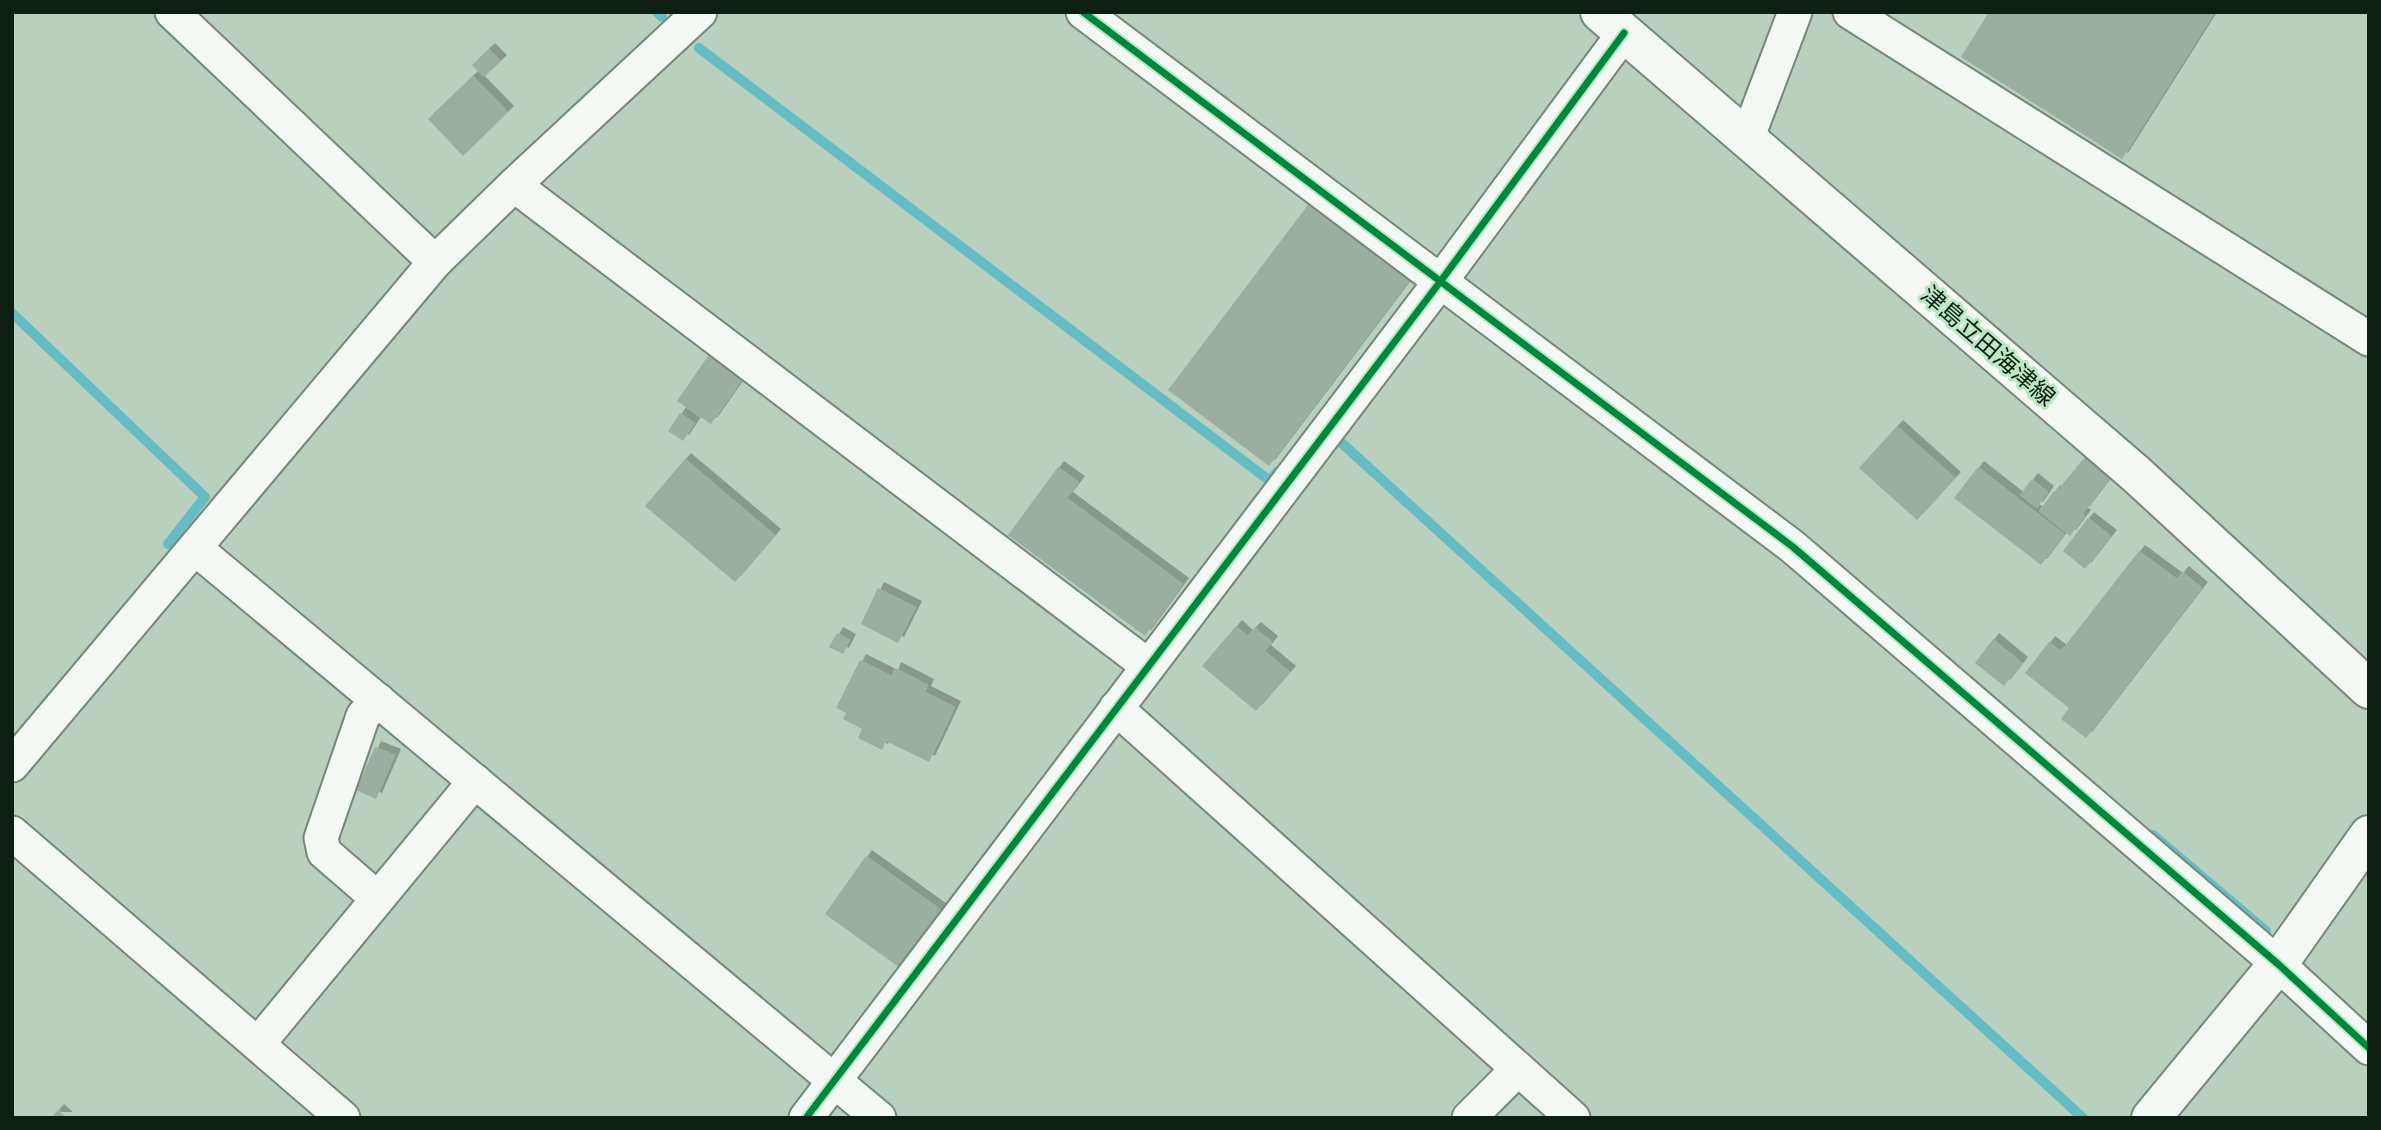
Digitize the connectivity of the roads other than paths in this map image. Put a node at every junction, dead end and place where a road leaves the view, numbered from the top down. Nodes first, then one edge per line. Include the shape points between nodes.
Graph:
1 (172, 12) edge
2 (700, 12) edge
3 (1083, 12) edge
4 (1795, 12) edge
5 (1850, 12) edge
6 (1612, 23) edge
7 (1747, 139) junction
8 (514, 185) junction
9 (435, 262) junction
10 (1440, 282) junction
11 (2369, 339) edge
12 (196, 549) junction
13 (1147, 665) junction
14 (2369, 689) edge
15 (378, 700) junction
16 (1116, 708) junction
17 (12, 765) edge
18 (475, 781) junction
19 (12, 833) edge
20 (2369, 835) edge
21 (377, 898) junction
22 (2278, 964) junction
23 (258, 1044) junction
24 (2369, 1048) edge
25 (1518, 1069) junction
26 (834, 1080) junction
27 (343, 1118) edge
28 (806, 1118) edge
29 (879, 1118) edge
30 (1469, 1118) edge
31 (1573, 1118) edge
32 (2151, 1118) edge

1 - 9 street
2 - 8 street
3 - 10 street
4 - 7 street
5 - 11 street
6 - 7 main road, 津島立田海津線
6 - 10 street
7 - 14 main road, 津島立田海津線 via 2136,474
8 - 9 street
8 - 13 street
9 - 12 street
10 - 13 street
10 - 22 street via 1794,547
12 - 15 street
12 - 17 street
13 - 16 street
15 - 18 street
15 - 21 street via 363,716 321,838 324,852
16 - 25 street
16 - 26 street
18 - 21 street
18 - 26 street
19 - 23 street
20 - 22 main road
21 - 23 street
22 - 24 street
22 - 32 main road
23 - 27 street
25 - 30 street
25 - 31 street
26 - 28 street
26 - 29 street

